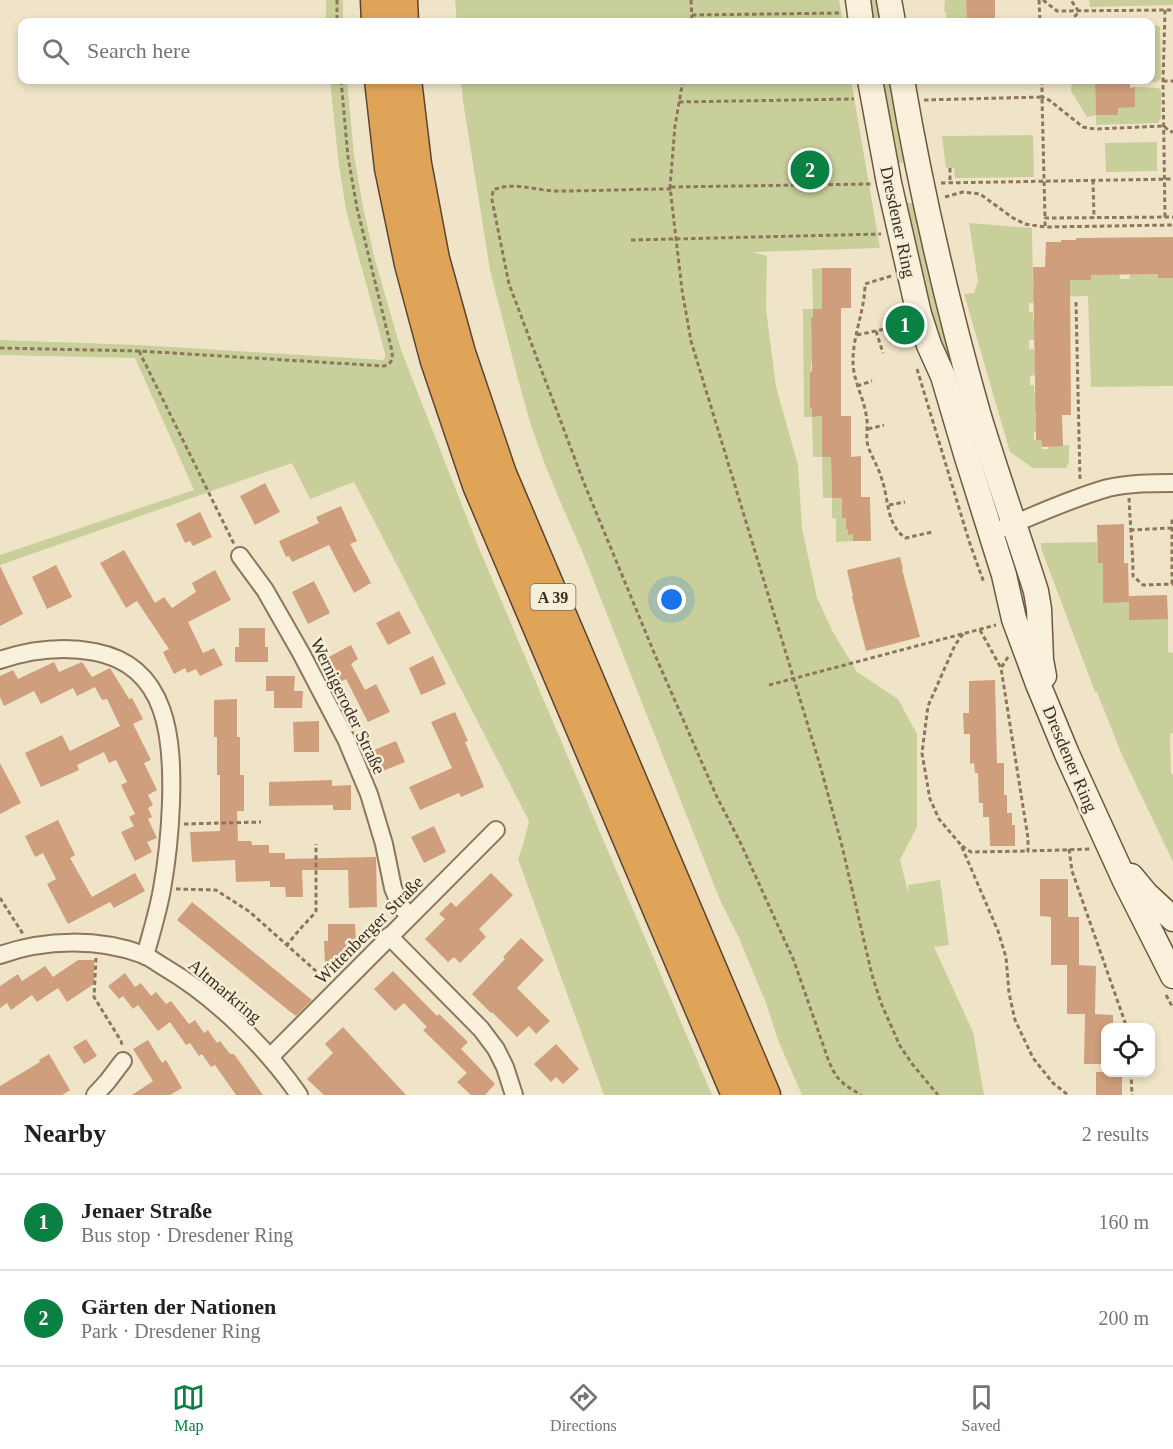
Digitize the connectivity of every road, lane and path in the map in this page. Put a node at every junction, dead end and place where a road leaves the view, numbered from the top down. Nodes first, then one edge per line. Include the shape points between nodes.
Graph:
1 (337, 0) edge
2 (376, 0) edge
3 (402, 0) edge
4 (691, 0) edge
5 (889, 0) edge
6 (1039, 0) edge
7 (1043, 0) edge
8 (1071, 0) edge
9 (1165, 10) junction
10 (1173, 10) edge
11 (855, 12) edge
12 (1080, 12) junction
13 (692, 15) joint
14 (337, 18) edge
15 (377, 18) edge
16 (403, 18) edge
17 (891, 18) edge
18 (1040, 18) edge
19 (1073, 18) edge
20 (1164, 81) junction
21 (1173, 81) edge
22 (341, 84) edge
23 (380, 84) edge
24 (406, 84) edge
25 (682, 84) edge
26 (903, 84) edge
27 (1042, 84) edge
28 (864, 89) edge
29 (1042, 97) junction
30 (922, 100) dead end
31 (679, 102) junction
32 (1164, 126) junction
33 (1173, 132) edge
34 (950, 168) dead end
35 (1165, 179) junction
36 (1173, 179) edge
37 (1093, 180) junction
38 (921, 182) junction
39 (1044, 182) junction
40 (889, 183) junction
41 (950, 183) junction
42 (671, 188) junction
43 (944, 197) dead end
44 (1173, 216) edge
45 (1165, 217) junction
46 (1045, 218) junction
47 (1094, 218) junction
48 (1173, 225) edge
49 (1045, 227) junction
50 (883, 234) dead end
51 (675, 238) junction
52 (631, 240) dead end
53 (893, 275) dead end
54 (1076, 302) dead end
55 (905, 325) dead end
56 (876, 331) junction
57 (856, 335) junction
58 (0, 348) edge
59 (139, 351) junction
60 (884, 353) dead end
61 (872, 381) dead end
62 (857, 386) junction
63 (884, 424) dead end
64 (867, 429) junction
65 (1173, 483) edge
66 (1129, 496) dead end
67 (1081, 497) junction
68 (904, 502) dead end
69 (888, 506) junction
70 (1173, 519) edge
71 (1014, 524) junction
72 (1172, 528) junction
73 (1130, 530) junction
74 (932, 531) dead end
75 (991, 532) junction
76 (240, 556) joint
77 (1172, 584) edge
78 (999, 625) dead end
79 (980, 630) junction
80 (963, 634) junction
81 (1010, 652) dead end
82 (0, 660) edge
83 (1001, 668) junction
84 (793, 679) junction
85 (769, 685) dead end
86 (261, 822) dead end
87 (170, 824) junction
88 (495, 830) dead end
89 (316, 844) dead end
90 (961, 845) junction
91 (1069, 849) junction
92 (1094, 849) dead end
93 (1028, 851) junction
94 (162, 889) junction
95 (0, 898) edge
96 (409, 917) junction
97 (1173, 919) edge
98 (389, 936) junction
99 (97, 944) junction
100 (31, 946) junction
101 (286, 946) junction
102 (0, 955) edge
103 (145, 956) junction
104 (1173, 976) edge
105 (337, 990) junction
106 (1125, 1023) edge
107 (270, 1057) junction
108 (123, 1061) joint
109 (1131, 1077) edge
110 (95, 1095) edge
111 (299, 1095) edge
112 (514, 1095) edge
113 (737, 1095) edge
114 (765, 1095) edge
115 (861, 1095) edge
116 (938, 1095) edge
117 (1068, 1095) edge
118 (1132, 1095) edge

1 - 14 path
2 - 15 highway
3 - 16 highway
4 - 13 path
5 - 17 street
6 - 18 path
7 - 12 path via 1057,11
8 - 12 path
9 - 10 path
9 - 12 path
9 - 20 path
11 - 13 path
12 - 19 path
20 - 21 path
20 - 32 path
22 - 59 path via 357,208 392,362 384,366
23 - 113 highway, A 39 via 390,168 410,264 436,361 474,474
24 - 114 highway, A 39 via 416,164 434,259 460,353 501,474
25 - 31 path
26 - 38 street, Dresdener Ring
27 - 29 path
28 - 31 path
28 - 40 street, Dresdener Ring
29 - 30 path
29 - 32 path via 1083,127
29 - 39 path
31 - 42 path
32 - 33 path
32 - 35 path
34 - 41 path
35 - 36 path
35 - 37 path
35 - 45 path
37 - 39 path
37 - 47 path
38 - 41 path
38 - 71 street, Dresdener Ring via 966,368
39 - 41 path
39 - 46 path
40 - 42 path
40 - 75 street, Dresdener Ring via 922,327 943,376
42 - 51 path
42 - 115 path via 557,191 502,186 493,190 492,200 509,284 584,483 720,805 794,961 829,1062 844,1085
43 - 49 path via 963,192 980,194 1013,218
44 - 45 path
45 - 47 path
46 - 47 path
46 - 49 path
48 - 49 path
50 - 51 path
51 - 52 path
51 - 84 path via 691,341
53 - 57 path via 865,284
54 - 67 path
55 - 56 path
56 - 57 path
56 - 60 path
57 - 62 path via 853,364
58 - 59 path
59 - 76 path
61 - 62 path
62 - 64 path
63 - 64 path
64 - 69 path
65 - 67 street via 1137,483
66 - 73 path
67 - 71 street
68 - 69 path
69 - 74 path via 895,528 906,538
70 - 72 path
71 - 75 street
71 - 97 street, Dresdener Ring via 1036,591 1043,672 1064,729 1128,871
72 - 73 path
72 - 77 path
73 - 77 path via 1133,576 1143,585
75 - 104 street, Dresdener Ring via 1012,612 1038,684 1106,840
76 - 96 street, Wernigeroder Straße via 266,590 346,739 369,794 393,888
78 - 79 path
79 - 80 path
79 - 83 path
80 - 84 path
80 - 90 path via 928,706 922,753 930,799 939,819
81 - 83 path
82 - 87 street via 35,651 80,649 122,661 141,674 164,715 169,739
83 - 93 path
84 - 85 path
84 - 116 path via 842,846 881,1003 900,1046
86 - 87 path
87 - 94 street
88 - 96 street, Wittenberger Straße
89 - 101 path via 316,911
90 - 93 path via 971,852
90 - 117 path via 1006,957 1014,1020 1033,1058
91 - 92 path
91 - 93 path
91 - 106 path via 1072,871
94 - 101 path via 216,890 250,912
94 - 103 street
95 - 100 path
96 - 98 street, Wittenberger Straße
98 - 105 street, Wittenberger Straße
98 - 112 street via 482,1029 505,1067
99 - 100 street, Altmarkring
99 - 103 street, Altmarkring
99 - 108 path via 94,997 121,1041
100 - 102 street, Altmarkring
101 - 105 path
103 - 107 street, Altmarkring via 207,997
105 - 107 street, Wittenberger Straße
107 - 111 street, Altmarkring
108 - 110 street
109 - 118 path

